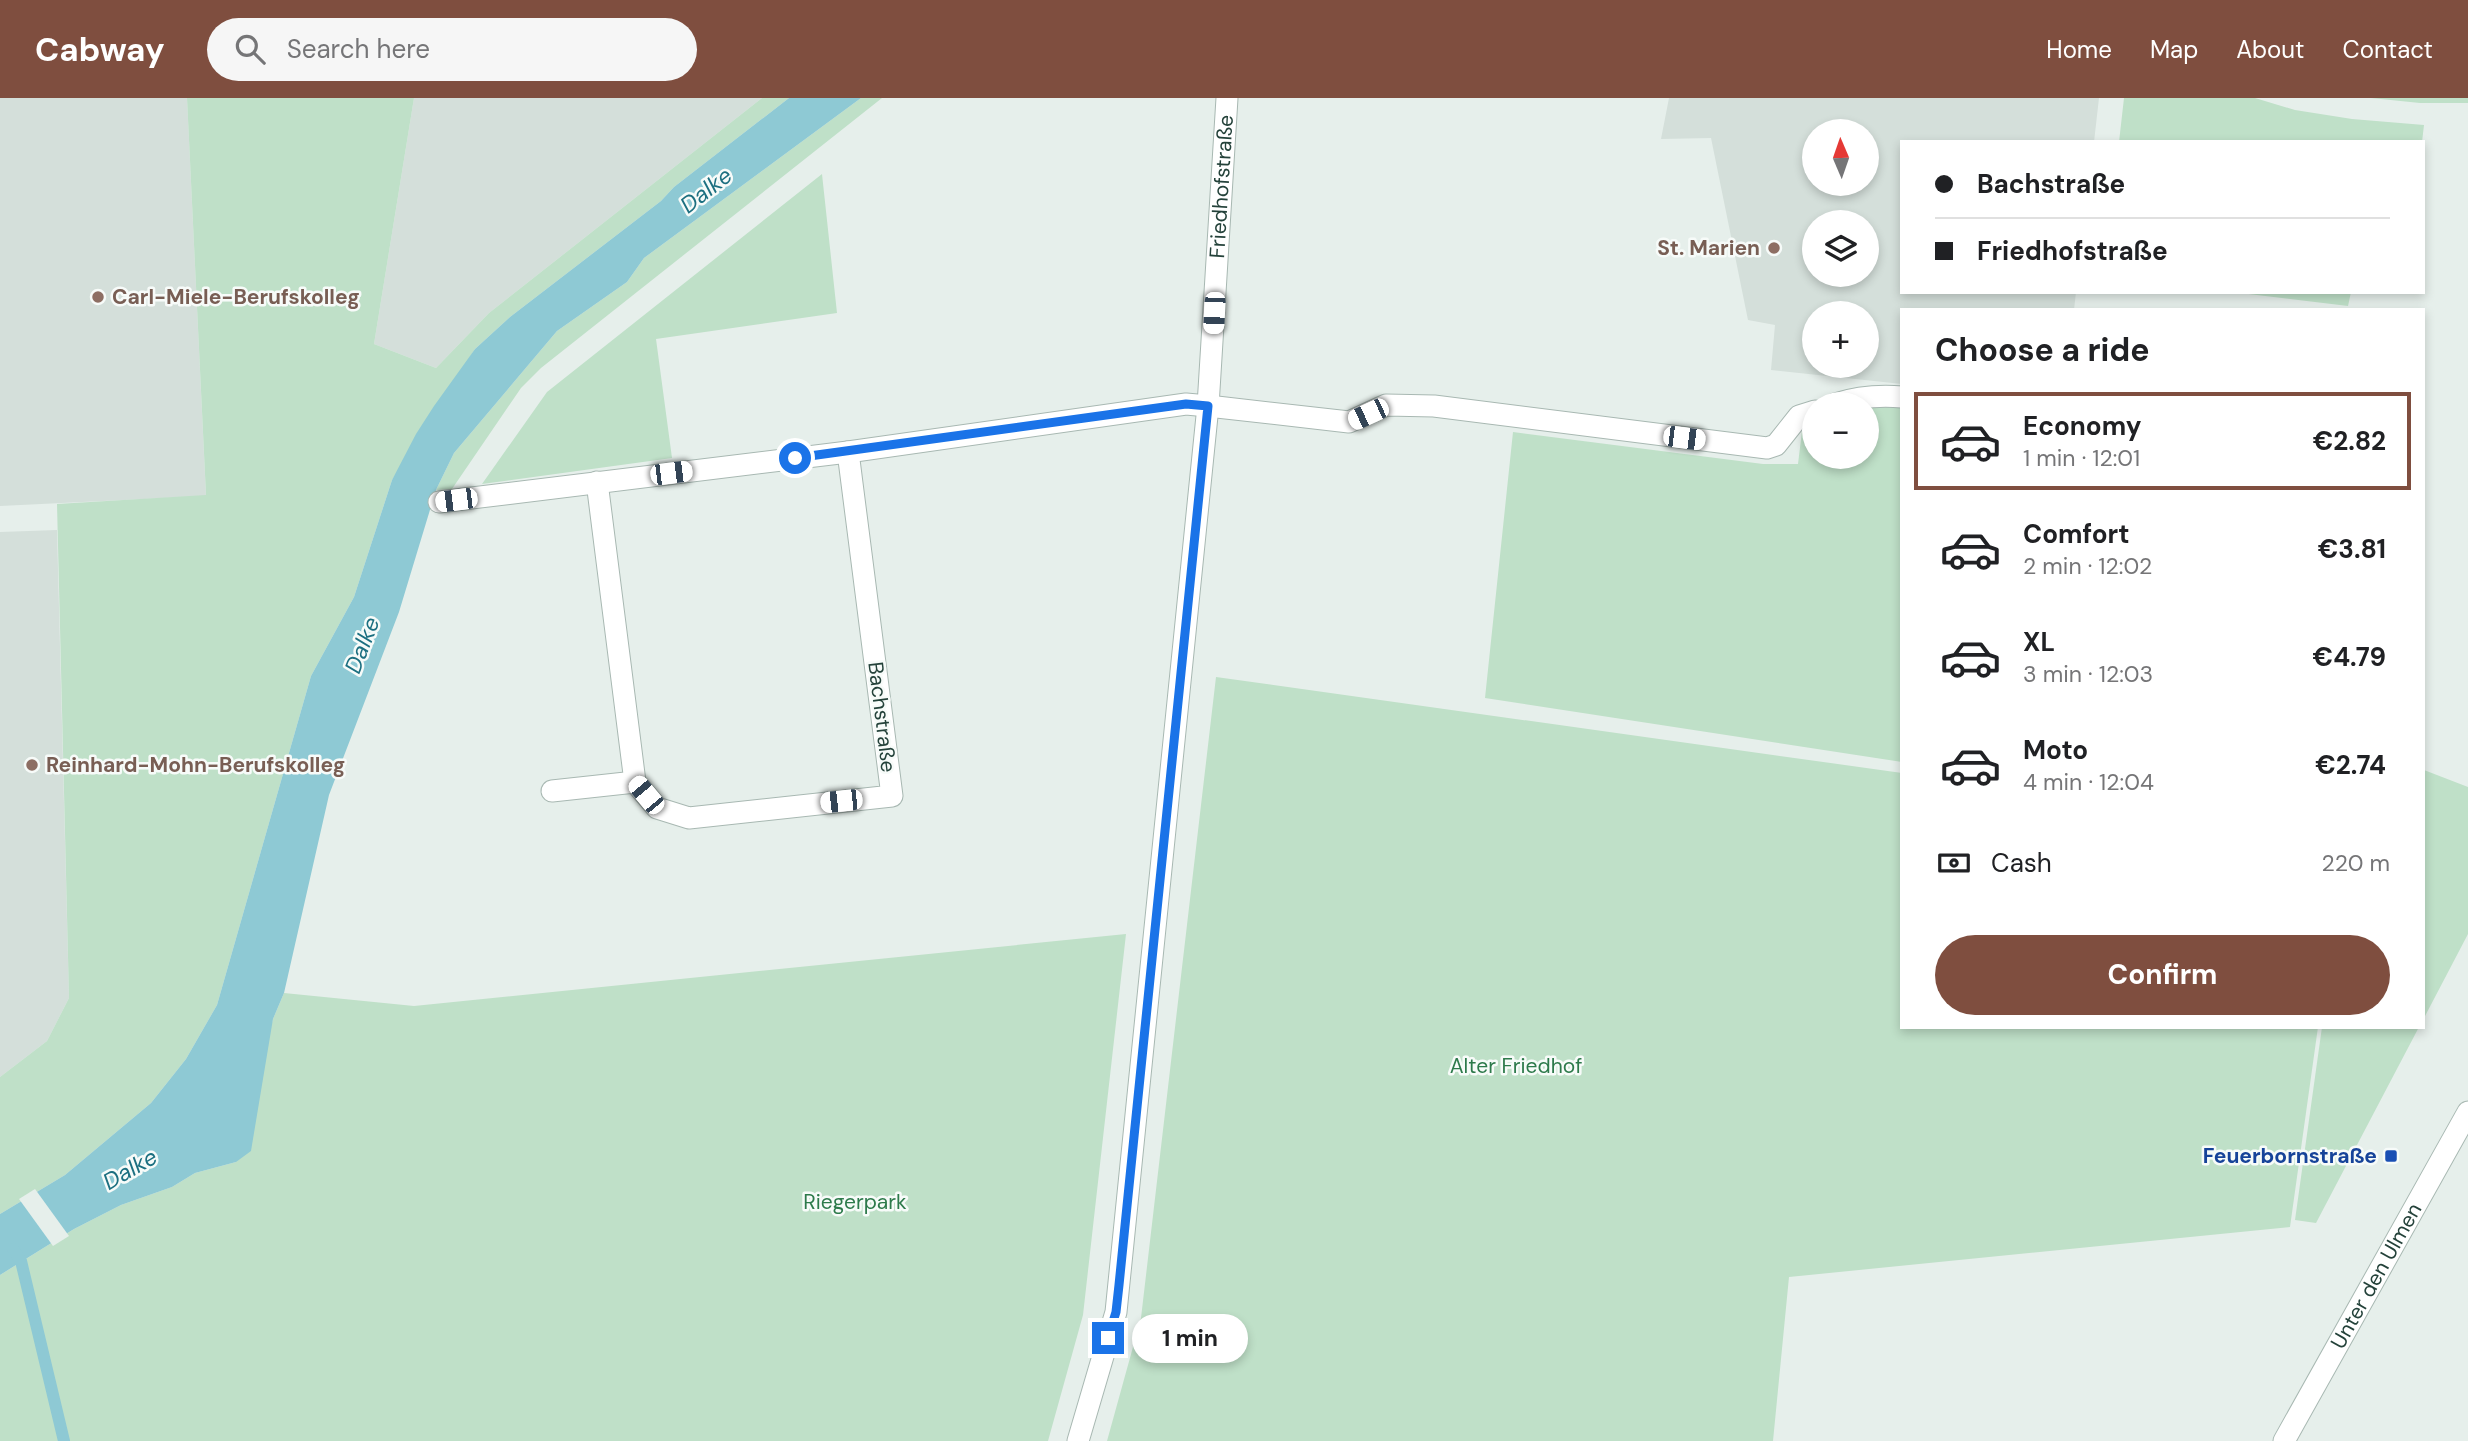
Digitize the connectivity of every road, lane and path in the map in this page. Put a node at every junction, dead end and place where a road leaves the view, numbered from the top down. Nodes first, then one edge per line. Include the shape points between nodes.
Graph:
1 (1227, 98) edge
2 (1879, 396) edge
3 (1900, 397) edge
4 (1208, 406) junction
5 (1802, 415) edge
6 (848, 452) junction
7 (597, 482) junction
8 (439, 502) dead end
9 (635, 782) junction
10 (552, 791) dead end
11 (2468, 1112) edge
12 (1078, 1441) edge
13 (2284, 1441) edge

1 - 4 street, Friedhofstraße
2 - 3 street
4 - 5 street via 1349,422 1386,405 1434,405 1767,448 1776,445
4 - 6 street via 1186,404
4 - 12 street, Friedhofstraße via 1116,1312
6 - 7 street
6 - 9 street, Bachstraße via 892,796 689,818 657,808
7 - 8 street
7 - 9 street
9 - 10 street
11 - 13 street, Unter den Ulmen

